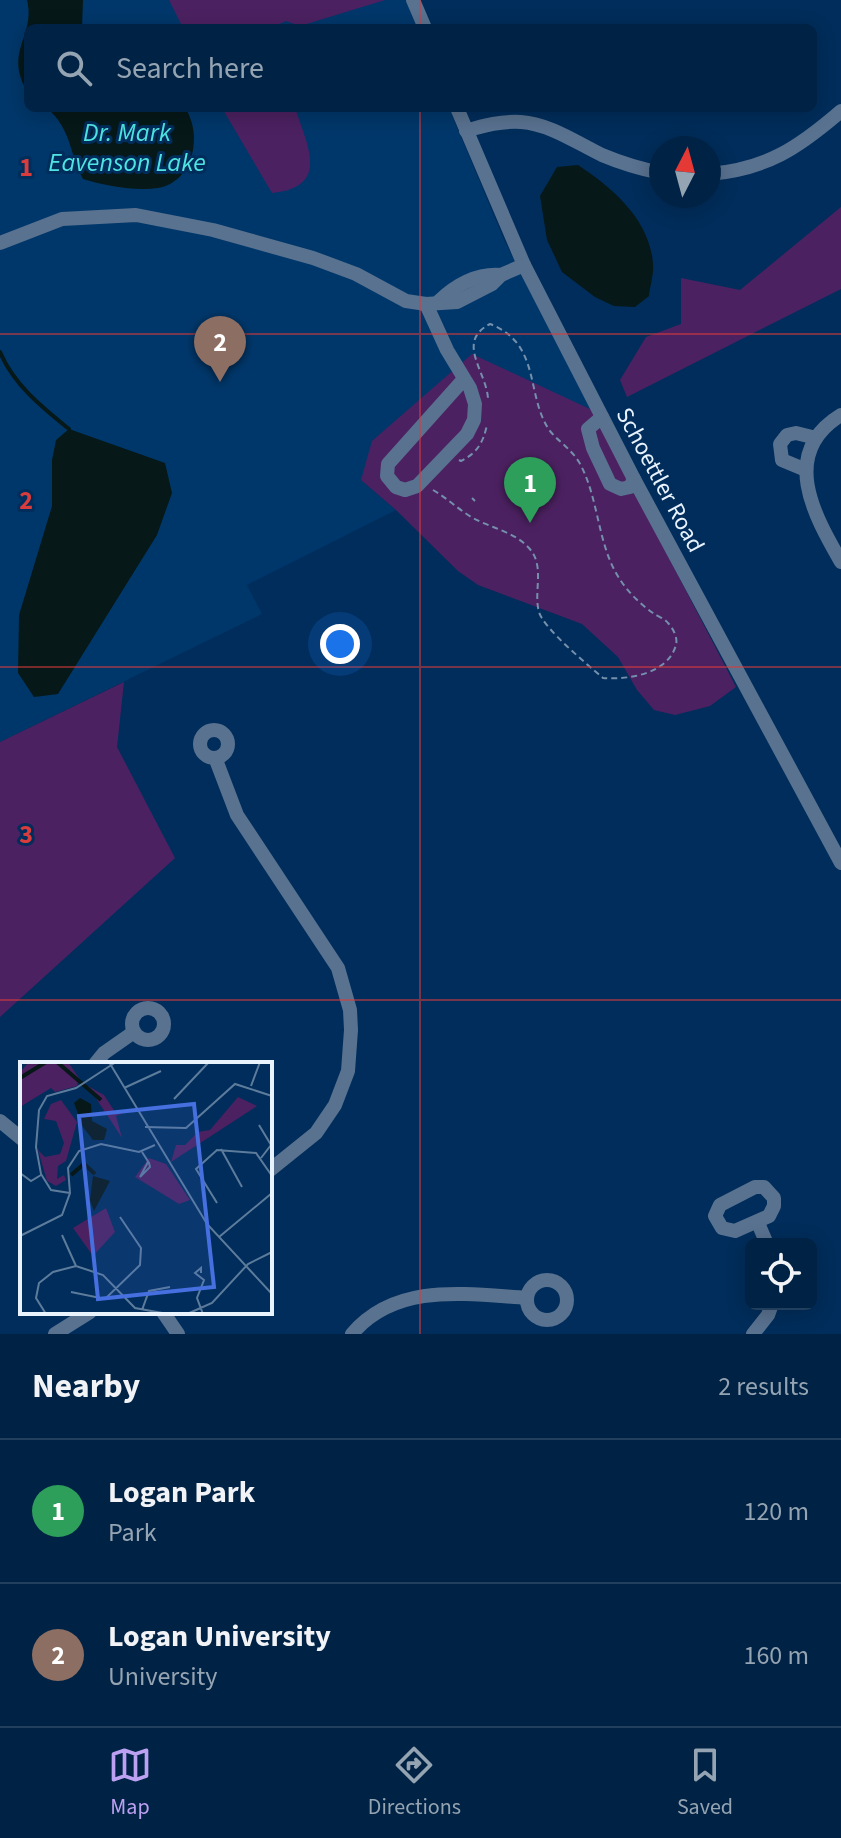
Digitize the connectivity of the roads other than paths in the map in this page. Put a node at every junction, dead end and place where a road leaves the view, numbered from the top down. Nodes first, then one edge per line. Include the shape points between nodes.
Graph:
1 (413, 0) edge
2 (423, 24) edge
3 (841, 111) edge
4 (459, 112) edge
5 (466, 131) junction
6 (649, 170) edge
7 (721, 173) edge
8 (0, 243) edge
9 (524, 265) junction
10 (433, 302) junction
11 (464, 379) junction
12 (841, 415) edge
13 (602, 417) junction
14 (816, 438) junction
15 (806, 470) junction
16 (634, 479) junction
17 (841, 562) edge
18 (216, 760) dead end
19 (841, 863) edge
20 (134, 1032) dead end
21 (97, 1062) edge
22 (0, 1121) edge
23 (20, 1137) edge
24 (272, 1168) edge
25 (758, 1223) dead end
26 (764, 1238) edge
27 (527, 1298) dead end
28 (770, 1310) edge
29 (87, 1314) edge
30 (164, 1314) edge
31 (55, 1334) edge
32 (178, 1334) edge
33 (352, 1334) edge
34 (753, 1334) edge

1 - 2 street
3 - 7 street via 783,155
4 - 5 street, Schoettler Road
5 - 6 street via 491,123 524,122
5 - 9 street, Schoettler Road
8 - 10 street via 62,219 136,215 313,258 406,301
9 - 10 street via 501,275 485,274
9 - 13 street, Schoettler Road
10 - 11 street
11 - 11 street via 388,464 390,482 412,490 472,428 475,404
12 - 14 street
13 - 16 street, Schoettler Road
13 - 16 street via 588,429 610,484 621,489
14 - 15 street
14 - 15 street via 796,433 780,444 782,460
15 - 17 street via 815,516
16 - 19 street, Schoettler Road
18 - 24 street via 237,815 338,968 350,1010 348,1071 335,1105 316,1133
20 - 21 street
22 - 23 street
25 - 26 street
27 - 33 street via 440,1292 374,1313
28 - 34 street
29 - 31 street
30 - 32 street

